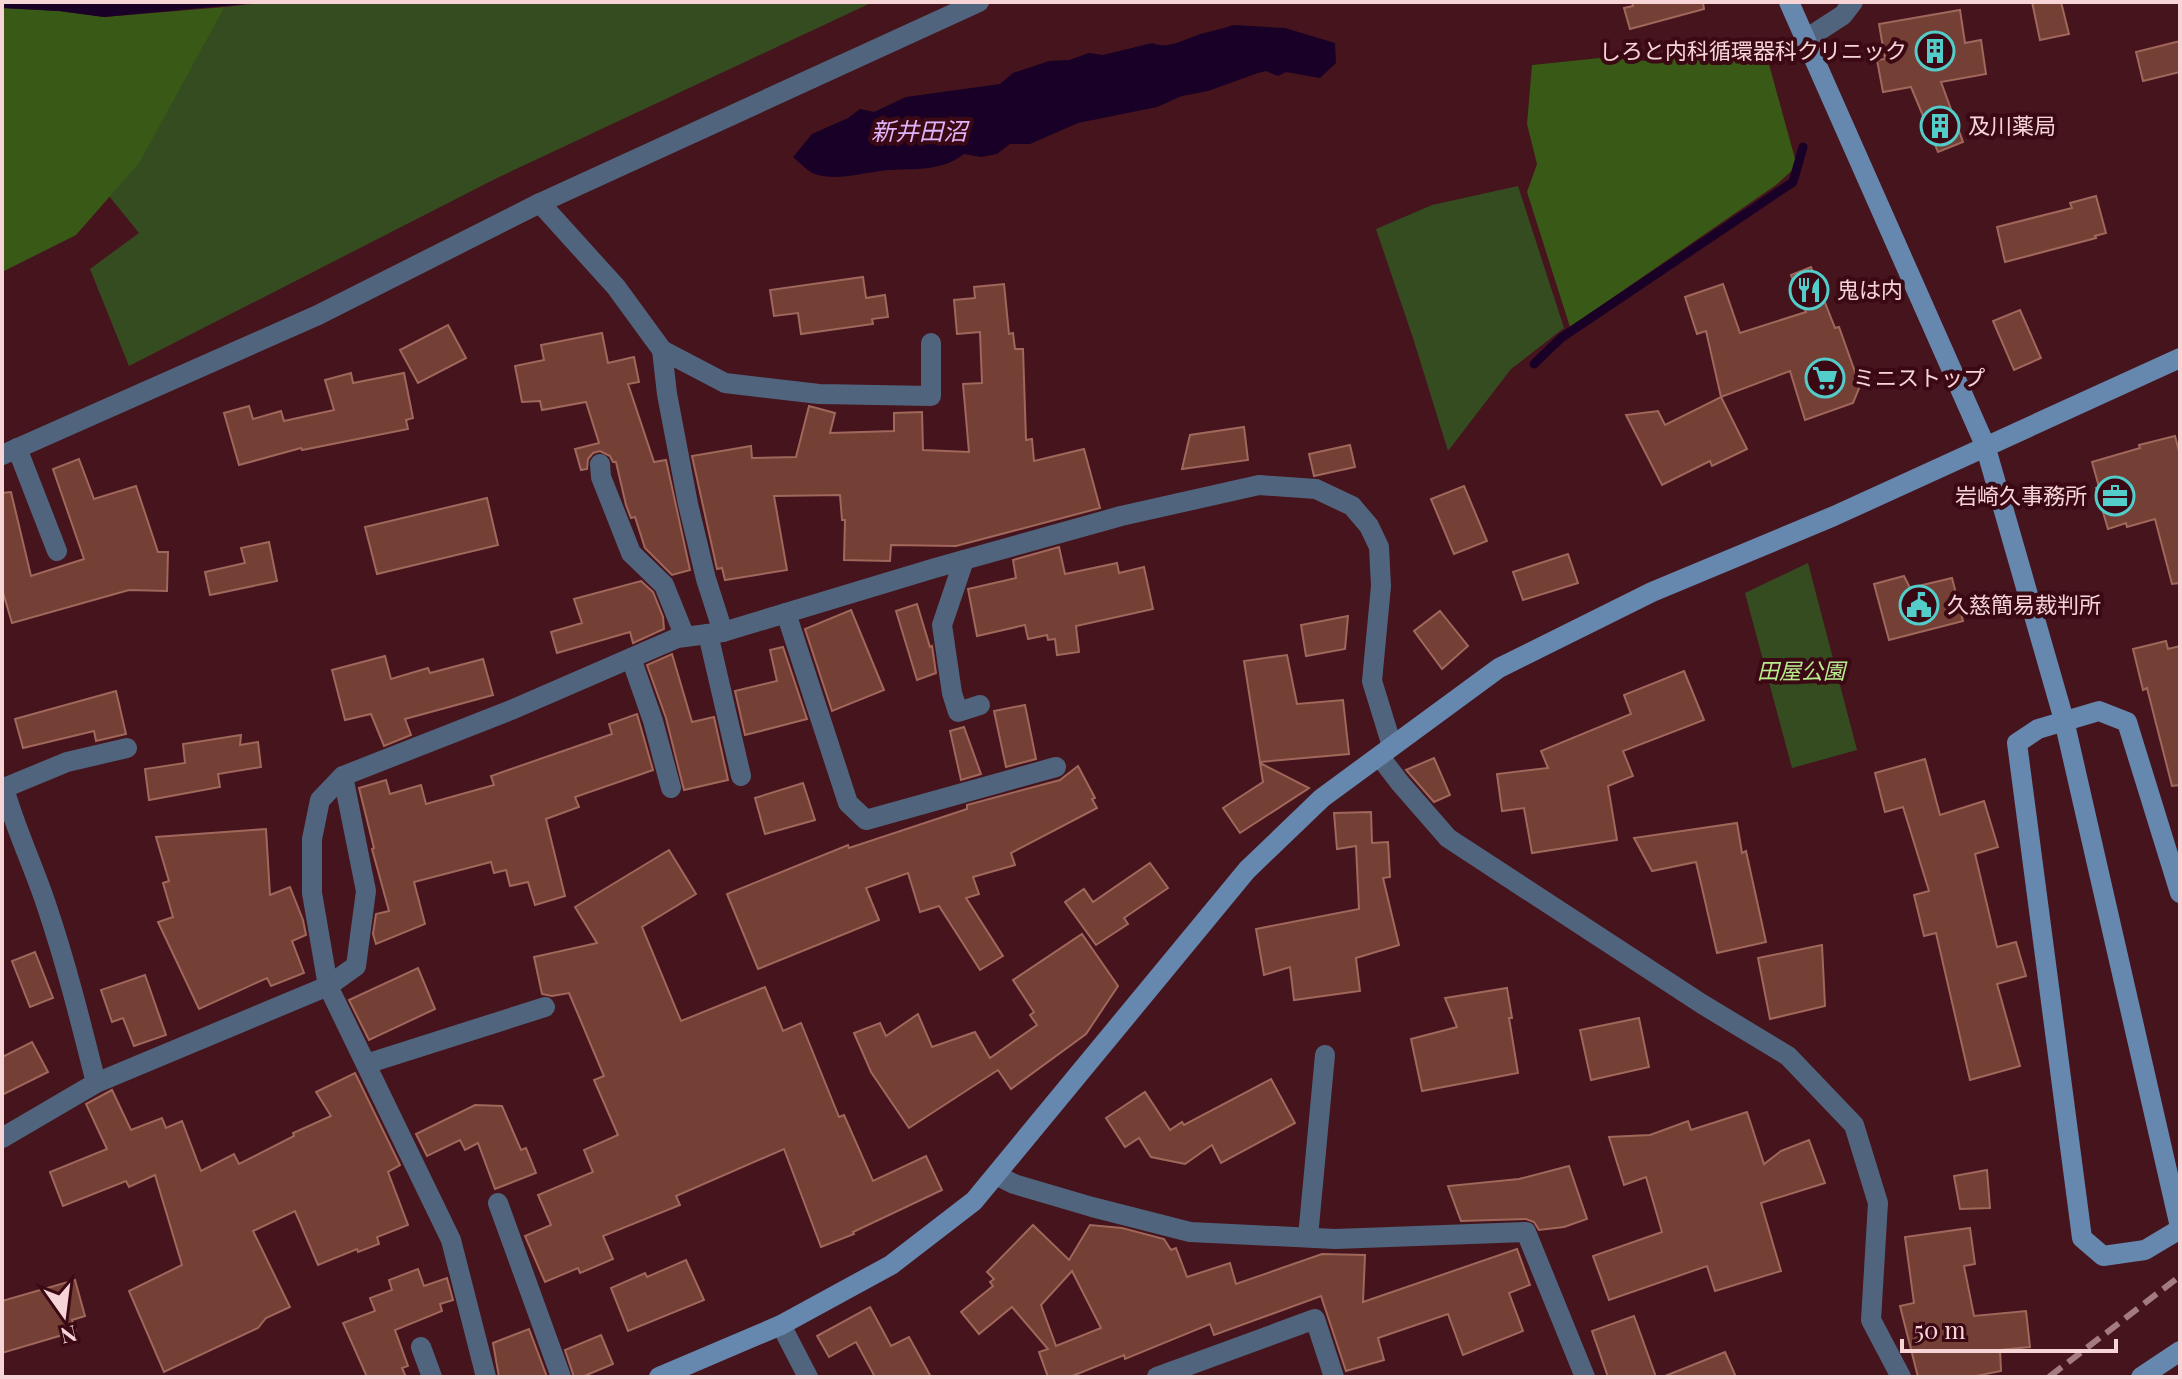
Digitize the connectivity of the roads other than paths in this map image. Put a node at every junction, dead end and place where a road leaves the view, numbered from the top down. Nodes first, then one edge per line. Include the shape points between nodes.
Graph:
1 (979, 2) edge
2 (1789, 2) edge
3 (1853, 2) edge
4 (1806, 39) junction
5 (540, 203) junction
6 (931, 343) dead end
7 (662, 350) junction
8 (2180, 358) edge
9 (1985, 445) junction
10 (10, 451) edge
11 (600, 464) dead end
12 (57, 551) dead end
13 (964, 560) junction
14 (786, 613) junction
15 (716, 633) junction
16 (685, 637) junction
17 (631, 658) junction
18 (980, 705) dead end
19 (2064, 720) junction
20 (127, 748) dead end
21 (1386, 752) junction
22 (1056, 767) dead end
23 (343, 776) junction
24 (741, 776) dead end
25 (671, 788) dead end
26 (2180, 893) edge
27 (328, 986) junction
28 (545, 1007) dead end
29 (1325, 1055) dead end
30 (366, 1064) junction
31 (96, 1083) junction
32 (2, 1138) edge
33 (996, 1175) junction
34 (498, 1203) dead end
35 (2180, 1228) edge
36 (1308, 1237) junction
37 (781, 1325) junction
38 (421, 1347) dead end
39 (2180, 1351) edge
40 (432, 1377) edge
41 (486, 1377) edge
42 (561, 1377) edge
43 (659, 1377) edge
44 (808, 1377) edge
45 (1157, 1377) edge
46 (1334, 1377) edge
47 (1585, 1377) edge
48 (1901, 1377) edge
49 (2141, 1377) edge

1 - 5 street
2 - 4 street
3 - 4 street via 1843,15
4 - 9 street
5 - 7 street via 616,287
5 - 10 street via 318,315
6 - 7 street via 931,396 819,394 725,383
7 - 15 street
8 - 9 street
9 - 19 street
9 - 21 street via 1652,592 1499,668
10 - 12 street
11 - 16 street via 631,553 664,585
13 - 14 street
13 - 18 street via 942,625 958,712
13 - 21 street via 1259,485 1316,489 1352,506 1379,547 1381,586 1372,681
14 - 15 street
14 - 22 street via 848,803 866,820
15 - 16 street
15 - 24 street
16 - 17 street
17 - 23 street
17 - 25 street
19 - 26 street via 2099,711 2127,722
19 - 35 street
19 - 35 street via 2017,743 2082,1238 2103,1256 2145,1250
20 - 31 street via 67,762 4,788 71,985
21 - 33 street via 1322,798 1247,870
21 - 48 street via 1400,783 1448,838 1788,1056 1854,1125 1878,1203 1871,1320
23 - 27 street via 320,800 312,839 312,893
23 - 27 street via 366,891 356,966
27 - 30 street
27 - 31 street
28 - 30 street
29 - 36 street
30 - 41 street via 451,1240
31 - 32 street
33 - 36 street via 1190,1232
33 - 37 street via 974,1201 891,1265
34 - 42 street
36 - 47 street via 1526,1232
37 - 43 street
37 - 44 street
38 - 40 street
39 - 49 street
45 - 46 street via 1315,1319

